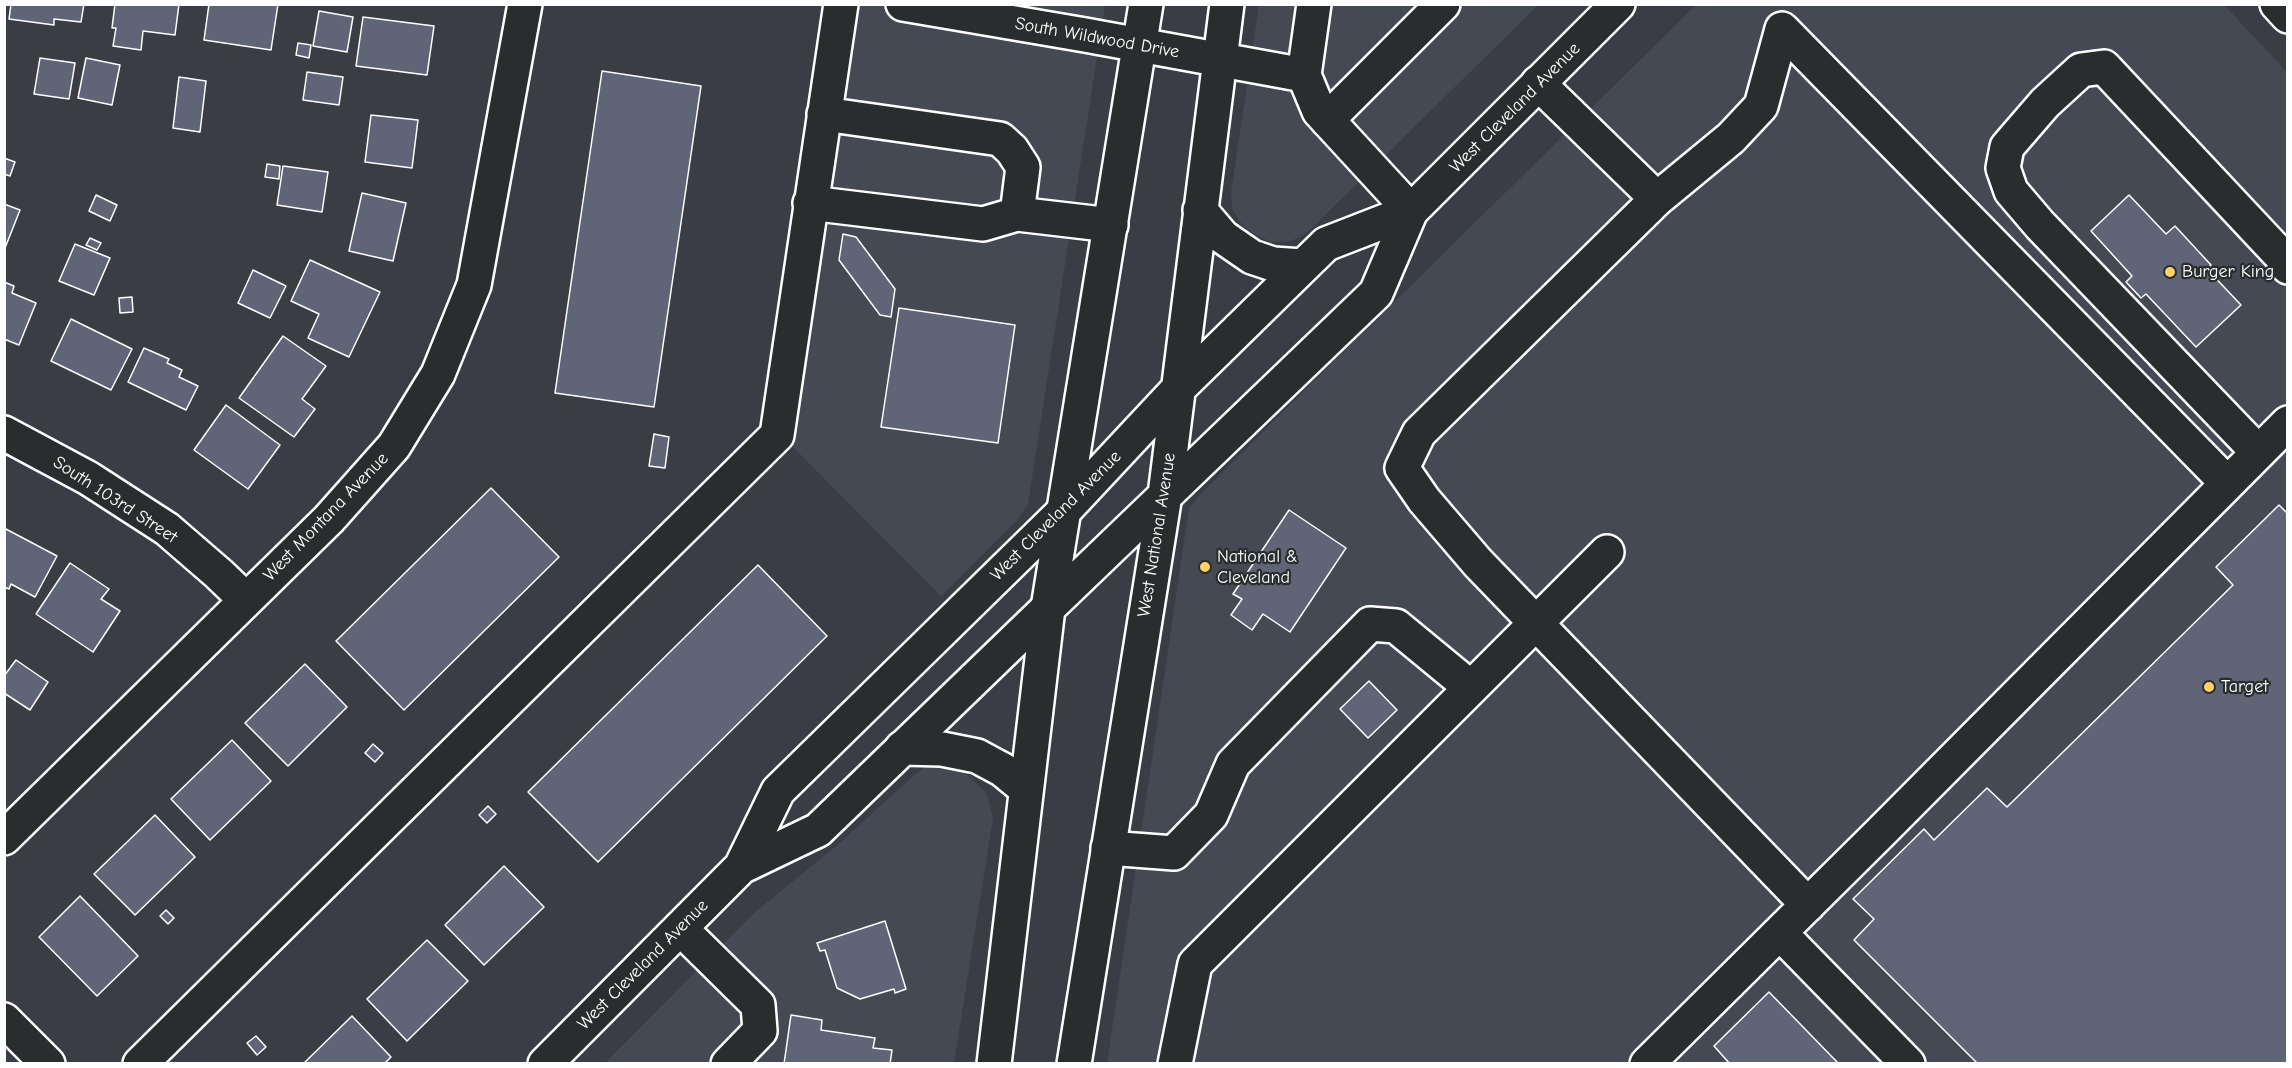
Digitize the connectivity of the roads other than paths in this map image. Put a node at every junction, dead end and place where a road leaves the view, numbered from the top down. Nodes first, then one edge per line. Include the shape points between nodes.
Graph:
1 (525, 4) edge
2 (841, 4) edge
3 (903, 4) edge
4 (1146, 4) edge
5 (1227, 4) edge
6 (1314, 4) edge
7 (1443, 4) edge
8 (1618, 4) edge
9 (2277, 4) edge
10 (2288, 16) edge
11 (1787, 17) edge
12 (1140, 45) junction
13 (1218, 60) junction
14 (1304, 75) junction
15 (1538, 83) junction
16 (824, 114) junction
17 (1327, 120) junction
18 (1658, 199) junction
19 (810, 203) junction
20 (1200, 210) junction
21 (1411, 211) junction
22 (1017, 214) junction
23 (1111, 225) junction
24 (1304, 266) junction
25 (2288, 267) edge
26 (1178, 389) junction
27 (2288, 423) edge
28 (4, 433) edge
29 (2258, 452) junction
30 (2227, 483) junction
31 (1165, 495) junction
32 (1064, 512) junction
33 (1606, 552) dead end
34 (246, 600) junction
35 (1048, 608) junction
36 (1535, 622) junction
37 (1470, 687) junction
38 (902, 748) junction
39 (1026, 789) junction
40 (4, 838) edge
41 (1108, 848) junction
42 (741, 867) junction
43 (1808, 905) junction
44 (680, 928) junction
45 (1780, 933) junction
46 (4, 1020) edge
47 (48, 1064) edge
48 (140, 1064) edge
49 (545, 1064) edge
50 (728, 1064) edge
51 (994, 1064) edge
52 (1074, 1064) edge
53 (1175, 1064) edge
54 (1647, 1064) edge
55 (1908, 1064) edge

1 - 34 main road, West Montana Avenue via 474,285 438,374 393,446 329,519
2 - 16 main road
3 - 12 main road, South Wildwood Drive
4 - 12 main road
5 - 13 main road, West National Avenue
6 - 14 main road
7 - 17 main road
8 - 15 main road, West Cleveland Avenue
9 - 10 main road
11 - 18 main road via 1761,106 1731,138
11 - 30 main road
12 - 13 main road, South Wildwood Drive
12 - 23 main road
13 - 14 main road, South Wildwood Drive
13 - 20 main road, West National Avenue
14 - 17 main road via 1318,111
15 - 18 main road
15 - 21 main road, West Cleveland Avenue
16 - 19 main road
16 - 22 main road via 1000,140 1023,166
17 - 21 main road
18 - 36 main road via 1419,433 1402,468 1470,554
19 - 22 main road via 983,224
19 - 48 main road via 777,435
20 - 24 main road via 1223,237 1252,257 1273,264
20 - 26 main road, West National Avenue
21 - 24 main road, West Cleveland Avenue via 1326,244
21 - 31 main road, West Cleveland Avenue via 1376,293
22 - 23 main road
23 - 32 main road
24 - 26 main road, West Cleveland Avenue
25 - 29 main road via 2104,67 2081,70 2044,103 2007,147 2003,168 2011,191
26 - 31 main road, West National Avenue
26 - 32 main road, West Cleveland Avenue
27 - 29 main road
28 - 34 main road, South 103rd Street via 88,478 166,530
29 - 30 main road
30 - 43 main road
31 - 35 main road, West Cleveland Avenue
31 - 41 main road, West National Avenue
32 - 35 main road
32 - 42 main road, West Cleveland Avenue via 778,791
33 - 36 main road
34 - 40 main road, West Montana Avenue
35 - 38 main road, West Cleveland Avenue
35 - 39 main road
36 - 37 main road
36 - 43 main road
37 - 41 main road via 1396,626 1370,624 1233,764 1211,815 1174,853
37 - 53 main road via 1195,964
38 - 39 main road via 942,749 977,756
38 - 42 main road, West Cleveland Avenue via 818,830
39 - 51 main road
41 - 52 main road, West National Avenue
42 - 44 main road, West Cleveland Avenue
43 - 45 main road
44 - 49 main road, West Cleveland Avenue
44 - 50 main road via 758,1005 760,1031
45 - 54 main road
45 - 55 main road
46 - 47 main road

